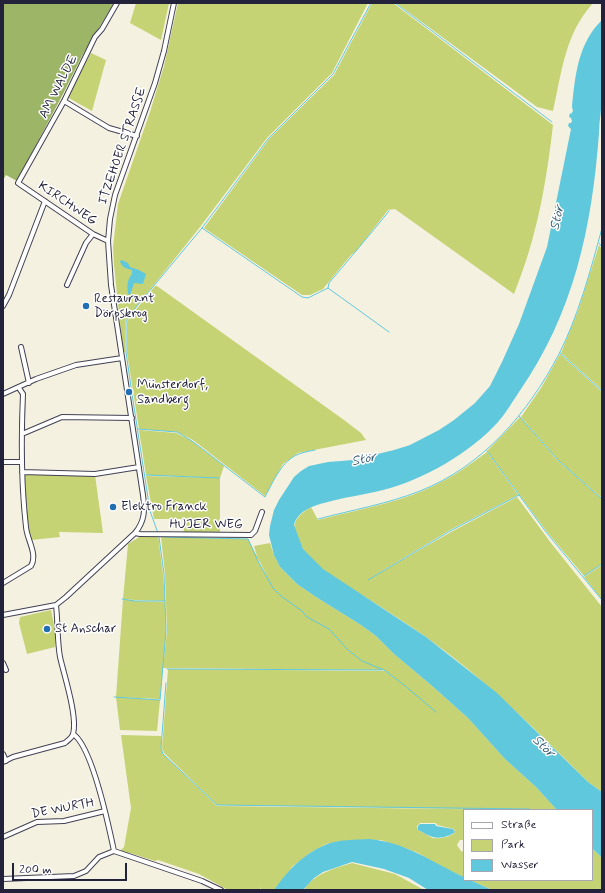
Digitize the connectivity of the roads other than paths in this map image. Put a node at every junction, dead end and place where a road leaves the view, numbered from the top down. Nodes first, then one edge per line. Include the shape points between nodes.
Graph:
1 (117, 3) edge
2 (174, 3) edge
3 (64, 101) junction
4 (137, 136) junction
5 (19, 182) joint
6 (45, 202) junction
7 (93, 234) junction
8 (108, 241) junction
9 (67, 284) dead end
10 (3, 306) edge
11 (21, 347) dead end
12 (122, 358) junction
13 (29, 383) junction
14 (19, 388) junction
15 (3, 394) edge
16 (132, 418) junction
17 (22, 434) junction
18 (3, 462) edge
19 (22, 462) junction
20 (139, 468) junction
21 (22, 472) junction
22 (262, 512) dead end
23 (135, 533) junction
24 (3, 583) edge
25 (56, 605) junction
26 (3, 615) edge
27 (3, 663) edge
28 (6, 670) dead end
29 (73, 734) junction
30 (3, 754) edge
31 (4, 761) edge
32 (105, 811) junction
33 (3, 837) edge
34 (114, 851) junction
35 (3, 879) edge
36 (221, 890) edge

1 - 3 street, AM WALDE via 96,37
2 - 4 street, ITZEHOER STRASSE via 164,51
3 - 4 street via 109,128
3 - 5 street, AM WALDE
4 - 8 street, ITZEHOER STRASSE via 115,195
5 - 6 street, KIRCHWEG
6 - 7 street, KIRCHWEG
6 - 10 street
7 - 8 street, KIRCHWEG
7 - 9 street via 86,243
8 - 12 street, ITZEHOER STRASSE via 111,285
11 - 13 street
12 - 13 street via 76,365
12 - 16 street, ITZEHOER STRASSE
13 - 14 street
14 - 15 street
14 - 17 street via 23,394
16 - 17 street via 62,417
16 - 20 street, ITZEHOER STRASSE
17 - 19 street
18 - 19 street
19 - 21 street
20 - 21 street via 101,473
20 - 23 street, ITZEHOER STRASSE via 144,513 143,521
21 - 24 street via 26,533 34,557 31,566
22 - 23 street, HUJER WEG via 251,535
23 - 25 street
25 - 26 street
25 - 29 street via 60,657 67,680
27 - 28 street
29 - 31 street via 65,743
29 - 32 street via 81,741
30 - 31 street
32 - 33 street, DE WURTH via 64,821 37,822
32 - 34 street
34 - 35 street via 99,857 86,871 74,876
34 - 36 street

